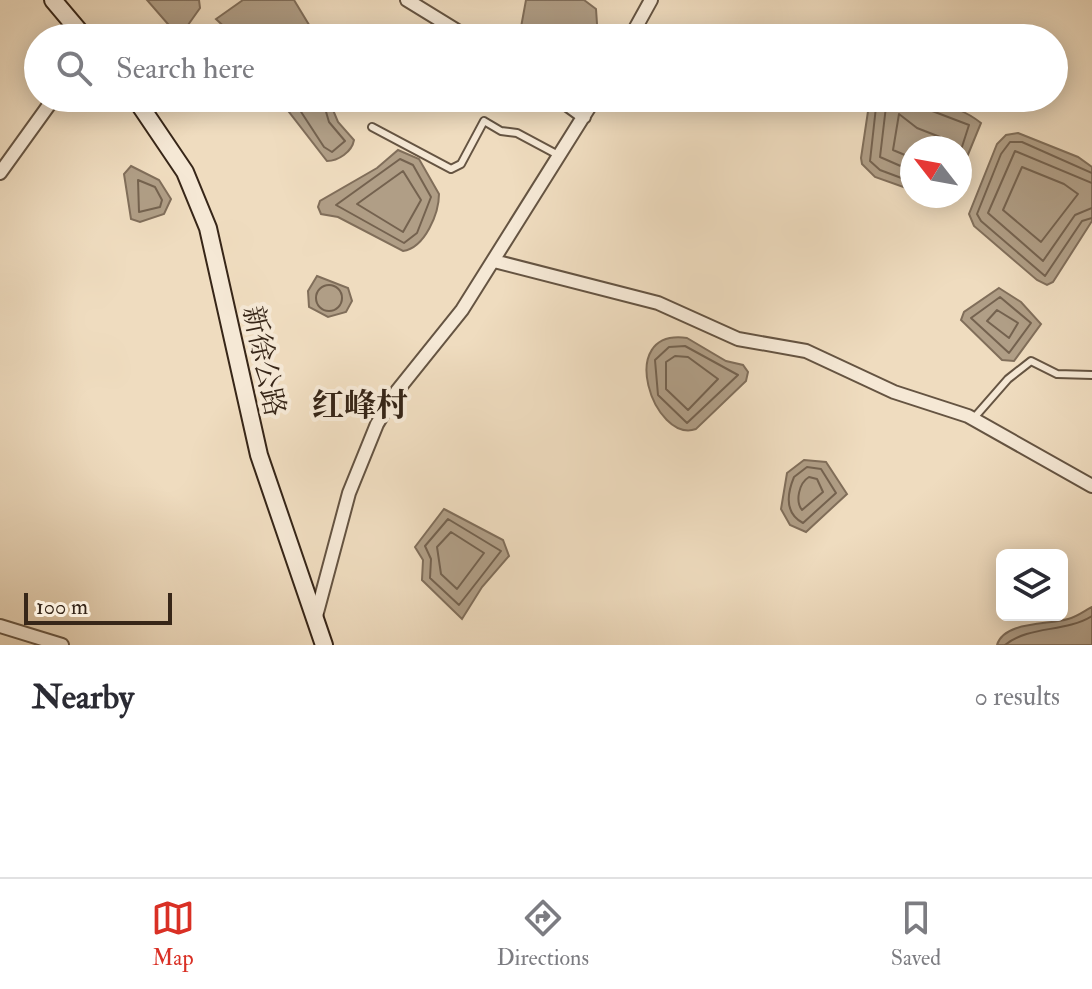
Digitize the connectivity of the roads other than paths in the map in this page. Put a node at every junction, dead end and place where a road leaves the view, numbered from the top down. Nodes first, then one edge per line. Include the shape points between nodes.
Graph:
1 (53, 0) edge
2 (407, 0) edge
3 (651, 0) edge
4 (73, 24) edge
5 (446, 24) edge
6 (638, 24) edge
7 (44, 112) edge
8 (144, 112) edge
9 (577, 112) edge
10 (587, 112) edge
11 (584, 117) junction
12 (372, 127) dead end
13 (560, 156) junction
14 (0, 173) edge
15 (494, 261) junction
16 (1092, 375) edge
17 (973, 419) junction
18 (1092, 486) edge
19 (315, 620) junction
20 (0, 626) edge
21 (62, 645) edge
22 (324, 645) edge

1 - 4 main road
2 - 5 street
3 - 6 street
7 - 14 street
8 - 19 main road, 新徐公路 via 185,172 205,218 259,455
9 - 11 street
10 - 11 street
11 - 13 street
12 - 13 lane via 451,169 461,164 484,121
13 - 15 street
15 - 17 street via 658,303 738,339 806,351 894,392
15 - 19 street via 377,424 352,484
16 - 17 lane via 1057,374 1031,361
17 - 18 street
19 - 22 main road, 新徐公路
20 - 21 street

